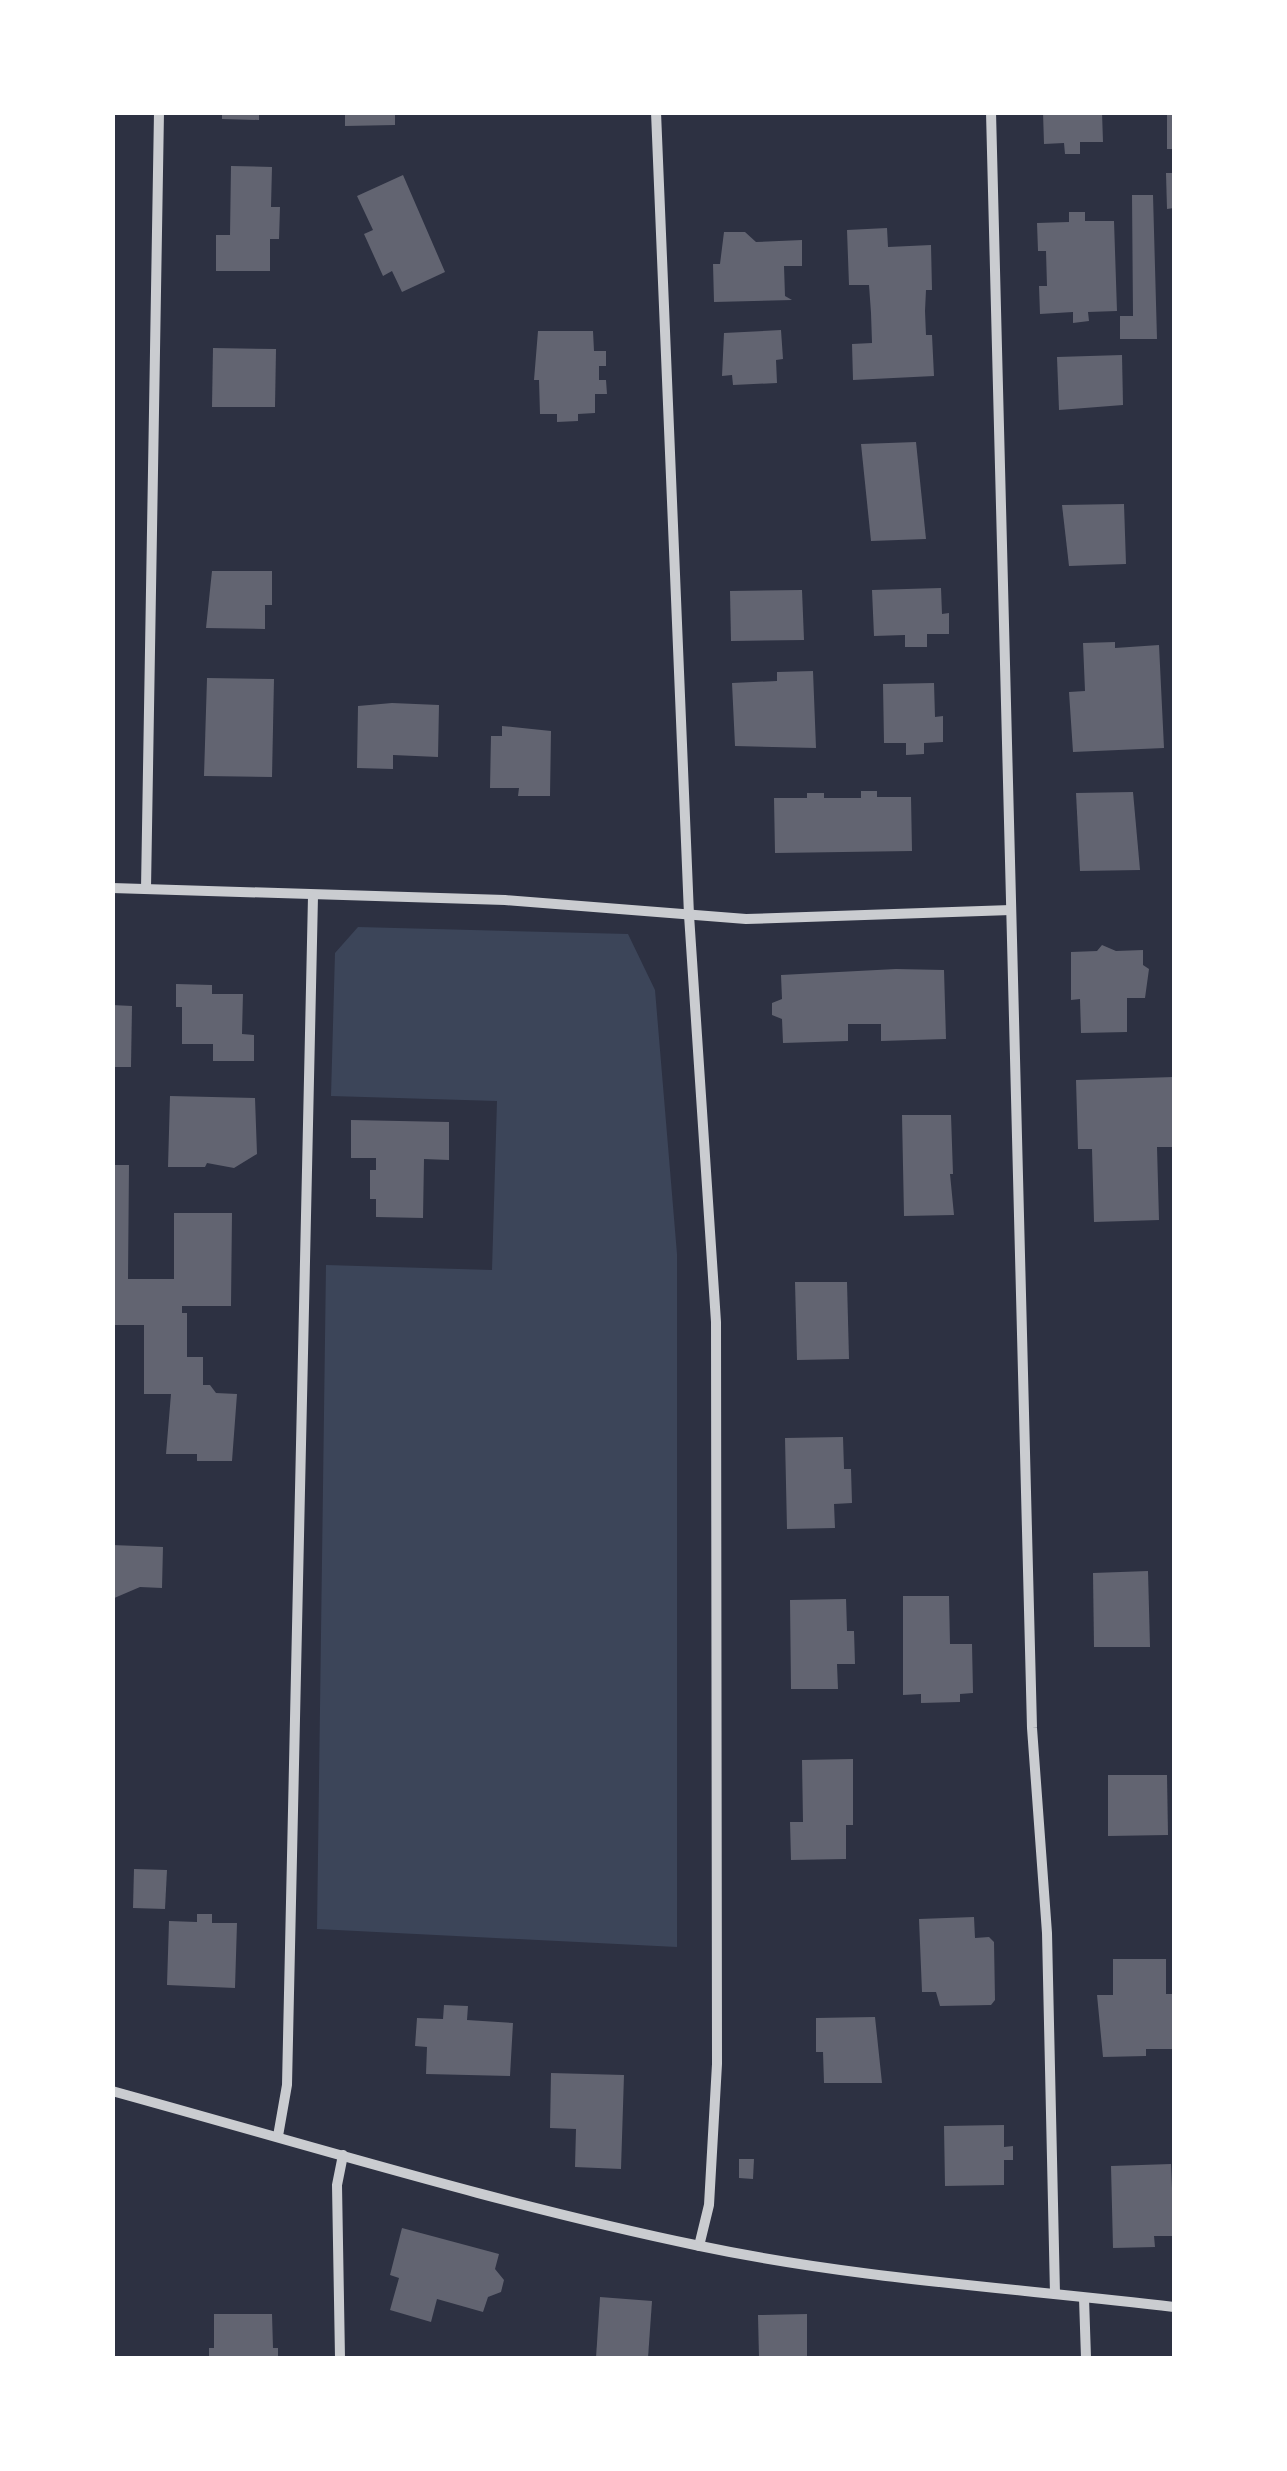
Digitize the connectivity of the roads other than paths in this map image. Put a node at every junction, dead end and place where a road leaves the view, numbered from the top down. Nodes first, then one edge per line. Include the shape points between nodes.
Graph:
1 (159, 112) edge
2 (656, 112) edge
3 (991, 112) edge
4 (112, 888) edge
5 (146, 889) junction
6 (313, 896) junction
7 (1011, 910) junction
8 (689, 915) junction
9 (112, 2091) edge
10 (278, 2136) junction
11 (343, 2156) junction
12 (699, 2246) junction
13 (1054, 2294) junction
14 (1084, 2298) junction
15 (1174, 2307) edge
16 (340, 2358) edge
17 (1086, 2358) edge

1 - 5 street
2 - 8 street
3 - 7 street
4 - 5 street
5 - 6 street
6 - 8 street via 505,900
6 - 10 street via 287,2084
7 - 8 street
7 - 13 street
8 - 12 street via 716,1322 717,2064 709,2206
9 - 10 street
10 - 11 street
11 - 12 street
11 - 16 street via 336,2184
12 - 13 street via 908,2281
13 - 14 street
14 - 15 street
14 - 17 street

